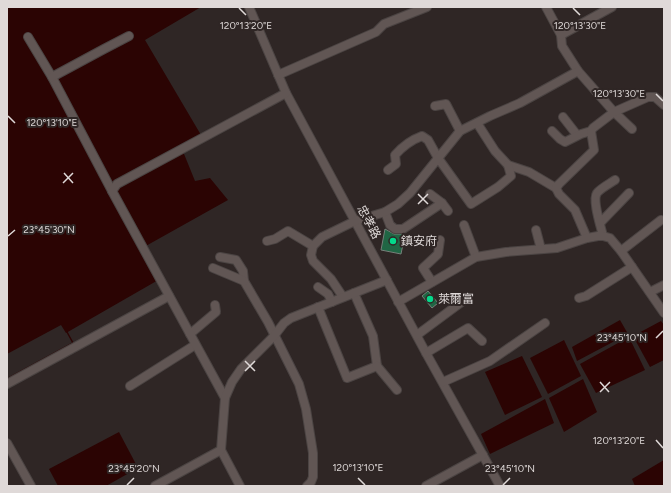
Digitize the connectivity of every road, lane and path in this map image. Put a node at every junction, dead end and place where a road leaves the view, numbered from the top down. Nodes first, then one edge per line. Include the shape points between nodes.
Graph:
1 (249, 7) edge
2 (427, 7) edge
3 (546, 7) edge
4 (612, 7) edge
5 (561, 35) junction
6 (129, 36) dead end
7 (28, 37) dead end
8 (578, 71) junction
9 (278, 75) junction
10 (52, 77) junction
11 (286, 93) junction
12 (664, 105) edge
13 (435, 106) dead end
14 (614, 112) junction
15 (563, 117) dead end
16 (477, 122) junction
17 (632, 129) dead end
18 (591, 130) junction
19 (460, 131) junction
20 (552, 131) dead end
21 (577, 135) junction
22 (438, 158) junction
23 (508, 165) junction
24 (388, 170) dead end
25 (615, 180) dead end
26 (556, 188) junction
27 (112, 191) junction
28 (629, 193) dead end
29 (430, 194) dead end
30 (442, 203) junction
31 (448, 211) dead end
32 (385, 212) junction
33 (661, 220) dead end
34 (355, 221) junction
35 (600, 223) junction
36 (464, 224) dead end
37 (536, 230) dead end
38 (603, 236) junction
39 (587, 238) junction
40 (440, 240) dead end
41 (267, 241) dead end
42 (313, 246) junction
43 (541, 249) junction
44 (621, 250) junction
45 (220, 257) dead end
46 (476, 257) junction
47 (632, 267) junction
48 (213, 268) dead end
49 (387, 280) junction
50 (244, 281) junction
51 (432, 282) junction
52 (664, 285) edge
53 (318, 287) dead end
54 (650, 292) junction
55 (354, 293) junction
56 (169, 296) junction
57 (343, 297) junction
58 (467, 298) dead end
59 (579, 298) dead end
60 (332, 302) junction
61 (398, 302) junction
62 (215, 305) dead end
63 (318, 307) junction
64 (664, 313) edge
65 (545, 323) dead end
66 (190, 334) junction
67 (417, 335) junction
68 (274, 336) junction
69 (482, 341) dead end
70 (195, 345) junction
71 (426, 353) junction
72 (377, 366) junction
73 (443, 382) junction
74 (7, 384) edge
75 (130, 386) dead end
76 (397, 390) dead end
77 (224, 398) junction
78 (7, 443) edge
79 (222, 450) junction
80 (483, 455) junction
81 (31, 486) edge
82 (155, 486) edge
83 (240, 486) edge
84 (307, 486) edge
85 (426, 486) edge
86 (500, 486) edge

1 - 9 street, 忠孝路
2 - 9 street via 384,24 376,32
3 - 5 street
4 - 5 street
5 - 8 street via 562,46
6 - 10 street
7 - 10 street
8 - 14 street
8 - 16 street via 520,103
9 - 11 street, 忠孝路
10 - 27 street
11 - 27 street via 117,184
11 - 34 street, 忠孝路
12 - 14 street via 655,97 648,97
13 - 19 street via 446,104
14 - 17 street
14 - 18 street
15 - 21 street
16 - 19 street
16 - 23 street via 495,151
18 - 21 street
18 - 26 street via 594,150
19 - 22 street
20 - 21 street via 565,142
22 - 23 street via 470,204 511,176
22 - 24 street via 428,140 422,136 402,147 395,155 396,164
22 - 32 street via 410,193
23 - 26 street via 529,172
25 - 35 street via 597,193 594,200
26 - 39 street via 575,210
27 - 56 street
28 - 35 street
29 - 30 street
30 - 31 street
30 - 32 street via 403,229 395,229 390,225
32 - 34 street
33 - 44 street
34 - 42 street via 322,237
34 - 49 street, 忠孝路
35 - 38 street
36 - 46 street
37 - 43 street
38 - 39 street
38 - 44 street via 610,238
39 - 43 street via 557,248
40 - 51 street via 438,254 423,268
41 - 42 street via 288,231
42 - 57 street via 313,261 331,279
43 - 46 street
44 - 47 street
45 - 50 street via 236,260
46 - 51 street
47 - 54 street
47 - 59 street
48 - 50 street
49 - 55 street
49 - 61 street, 忠孝路
50 - 68 street
51 - 61 street
52 - 54 street
53 - 60 street via 328,294
54 - 64 street
55 - 57 street
55 - 72 street via 373,336
56 - 66 street
56 - 74 street
57 - 60 street
58 - 67 street
60 - 63 street
61 - 67 street, 忠孝路
62 - 66 street via 216,312
63 - 68 street via 291,318
63 - 72 street via 347,378
65 - 73 street via 490,361
66 - 70 street
67 - 71 street, 忠孝路
68 - 77 street via 241,369
68 - 84 street via 299,384 306,409 313,453 313,477
69 - 71 street via 468,328
70 - 75 street
70 - 77 street
71 - 73 street, 忠孝路
72 - 76 street
73 - 80 street, 忠孝路
77 - 79 street
78 - 81 street
79 - 82 street
79 - 83 street
80 - 85 street
80 - 86 street, 忠孝路

